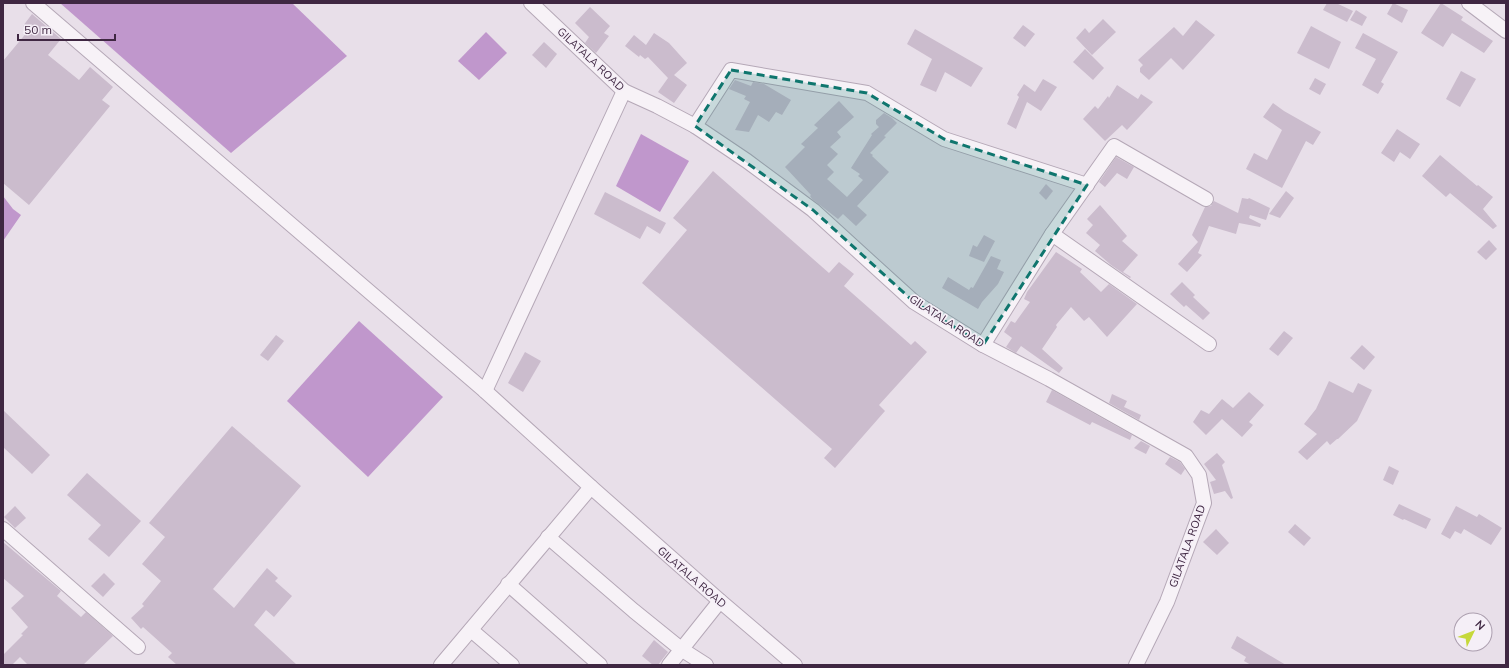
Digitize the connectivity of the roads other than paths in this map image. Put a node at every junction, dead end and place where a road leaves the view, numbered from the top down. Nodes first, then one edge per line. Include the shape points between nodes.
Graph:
1 (33, 3) edge
2 (531, 3) edge
3 (1469, 3) edge
4 (1506, 31) edge
5 (624, 91) junction
6 (695, 126) junction
7 (1086, 185) junction
8 (1206, 199) dead end
9 (1052, 234) junction
10 (1209, 344) dead end
11 (983, 345) junction
12 (485, 391) junction
13 (591, 487) junction
14 (3, 529) edge
15 (548, 537) junction
16 (508, 584) junction
17 (720, 601) junction
18 (471, 630) junction
19 (138, 647) dead end
20 (681, 649) junction
21 (441, 665) edge
22 (512, 665) edge
23 (600, 665) edge
24 (669, 665) edge
25 (706, 665) edge
26 (795, 665) edge
27 (1136, 665) edge

1 - 12 street, GILATALA ROAD
2 - 5 street, GILATALA ROAD
3 - 4 street
5 - 6 street, GILATALA ROAD
5 - 12 street
6 - 7 street via 731,70 867,93 944,139
6 - 11 street, GILATALA ROAD via 813,210 914,302
7 - 8 street via 1114,146
7 - 9 street
9 - 10 street
9 - 11 street
11 - 27 street, GILATALA ROAD via 1186,456 1199,474 1204,503 1167,602
12 - 13 street, GILATALA ROAD
13 - 15 street
13 - 17 street, GILATALA ROAD
14 - 19 street
15 - 16 street
15 - 20 street
16 - 18 street
16 - 23 street
17 - 20 street
17 - 26 street, GILATALA ROAD
18 - 21 street
18 - 22 street
20 - 24 street
20 - 25 street

